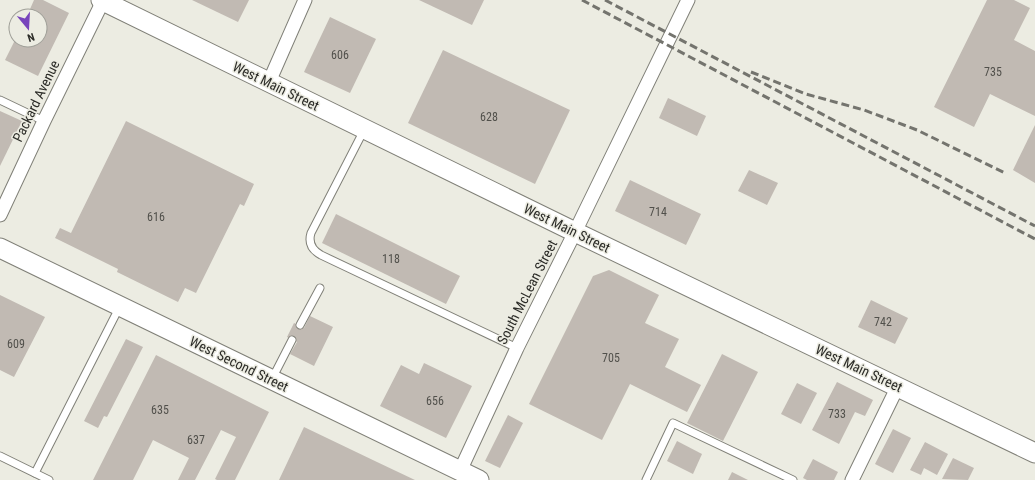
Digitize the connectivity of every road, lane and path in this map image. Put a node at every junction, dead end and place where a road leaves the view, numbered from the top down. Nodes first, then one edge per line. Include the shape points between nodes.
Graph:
1 (102, 0) edge
2 (305, 0) edge
3 (688, 0) edge
4 (269, 82) junction
5 (0, 100) edge
6 (44, 121) junction
7 (365, 129) junction
8 (0, 215) edge
9 (575, 232) junction
10 (0, 248) edge
11 (320, 288) dead end
12 (120, 306) junction
13 (300, 325) dead end
14 (292, 340) dead end
15 (517, 348) junction
16 (272, 380) junction
17 (898, 386) junction
18 (1035, 453) edge
19 (0, 456) edge
20 (460, 471) junction
21 (35, 473) junction
22 (49, 480) edge
23 (479, 480) edge
24 (646, 480) edge
25 (793, 480) edge
26 (852, 480) edge

1 - 4 main road, West Main Street
1 - 6 street, Packard Avenue
2 - 4 street
3 - 9 street, South McLean Street
4 - 7 main road, West Main Street
5 - 6 lane
6 - 8 street, Packard Avenue
7 - 9 main road, West Main Street
7 - 15 lane via 311,233 312,248 321,255
9 - 15 street, South McLean Street
9 - 17 main road, West Main Street
10 - 12 main road, West Second Street
11 - 13 lane
12 - 16 main road, West Second Street
12 - 21 lane
14 - 16 lane
15 - 20 street, South McLean Street
16 - 20 main road, West Second Street
17 - 18 main road, West Main Street
17 - 26 street
19 - 21 lane
20 - 23 main road, West Second Street
21 - 22 lane
24 - 25 lane via 673,422

